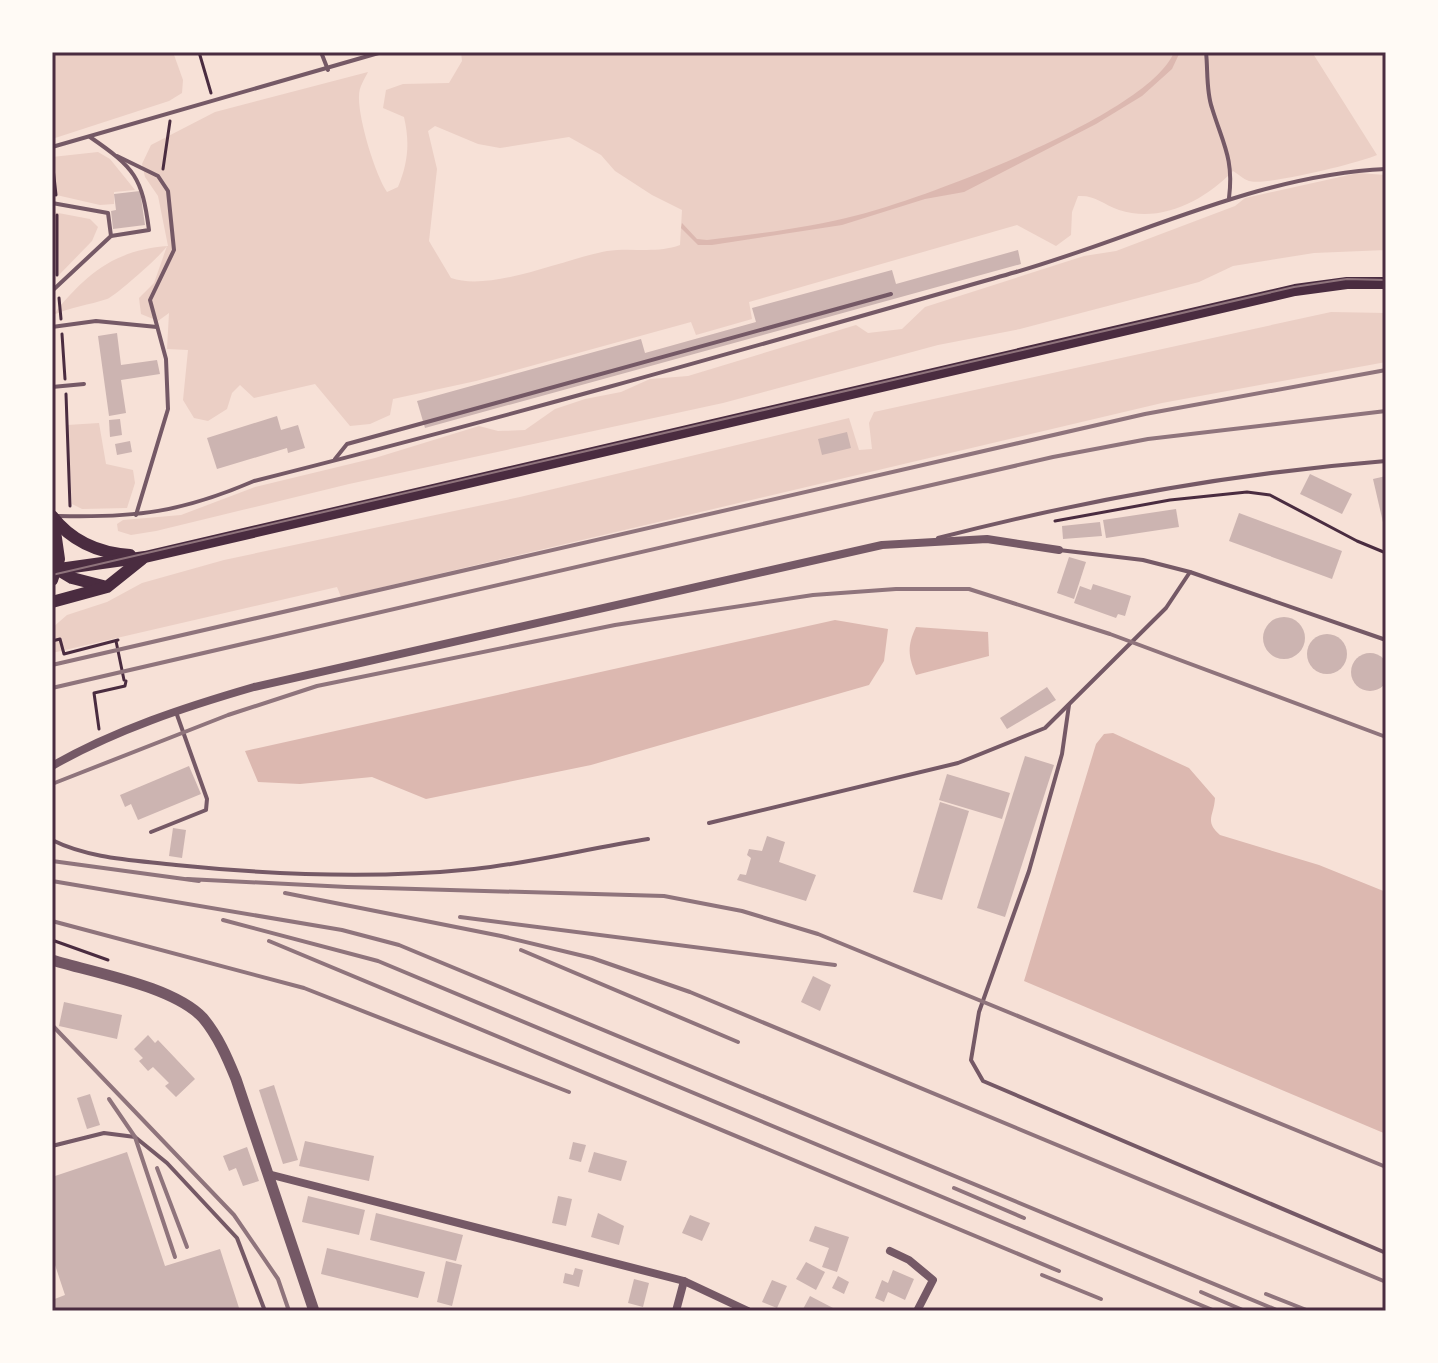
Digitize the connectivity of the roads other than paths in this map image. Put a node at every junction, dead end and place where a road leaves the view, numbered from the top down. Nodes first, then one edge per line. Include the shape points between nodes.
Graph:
1 (321, 52) edge
2 (382, 52) edge
3 (1206, 52) edge
4 (328, 70) junction
5 (90, 137) junction
6 (52, 147) edge
7 (117, 156) junction
8 (1386, 169) edge
9 (1229, 198) junction
10 (52, 203) edge
11 (111, 236) junction
12 (1386, 283) edge
13 (52, 291) edge
14 (891, 294) dead end
15 (52, 327) edge
16 (157, 327) junction
17 (84, 384) dead end
18 (52, 387) edge
19 (334, 461) junction
20 (1386, 461) edge
21 (136, 515) junction
22 (52, 516) edge
23 (928, 541) junction
24 (1059, 550) joint
25 (145, 557) junction
26 (53, 571) edge
27 (1190, 572) junction
28 (107, 587) junction
29 (52, 602) edge
30 (1386, 640) edge
31 (1069, 705) junction
32 (176, 712) junction
33 (52, 766) edge
34 (709, 823) dead end
35 (151, 832) dead end
36 (648, 839) dead end
37 (52, 840) edge
38 (52, 960) edge
39 (52, 1146) edge
40 (268, 1174) junction
41 (890, 1251) dead end
42 (1386, 1253) edge
43 (684, 1281) junction
44 (265, 1311) edge
45 (314, 1311) edge
46 (676, 1311) edge
47 (748, 1311) edge
48 (917, 1311) edge

1 - 4 lane
2 - 4 lane
3 - 9 lane via 1211,106 1233,170
4 - 5 lane
5 - 6 lane
5 - 7 lane
7 - 11 lane via 140,182 149,230
7 - 16 lane via 160,179 168,191 174,250 150,300
8 - 9 lane
9 - 19 lane via 1020,271
10 - 11 lane via 108,213
11 - 13 lane
12 - 25 main road via 1324,285 1245,302
14 - 19 lane via 347,444
15 - 16 lane via 96,321
16 - 21 lane via 166,359 168,409
17 - 18 lane
19 - 21 lane via 254,481 201,504
20 - 23 lane via 1259,472
21 - 22 lane
22 - 25 main road via 79,542
22 - 26 main road via 60,545
23 - 24 street via 987,539
23 - 32 street via 882,545 254,687
24 - 27 lane via 1143,560
25 - 26 main road
25 - 28 main road
26 - 28 main road
27 - 30 lane
27 - 31 lane via 1166,608
28 - 29 main road
31 - 34 lane via 1045,728 958,763
31 - 42 lane via 1062,754 1029,871 979,1012 971,1060 983,1081
32 - 33 street
32 - 35 lane via 207,799 206,810
36 - 37 lane via 475,869 379,873 230,871 107,857
38 - 40 street via 174,997 201,1017 221,1044
39 - 44 lane via 104,1133 142,1142 237,1238
40 - 43 street
40 - 45 street
41 - 48 street via 933,1280
43 - 46 street
43 - 47 street

